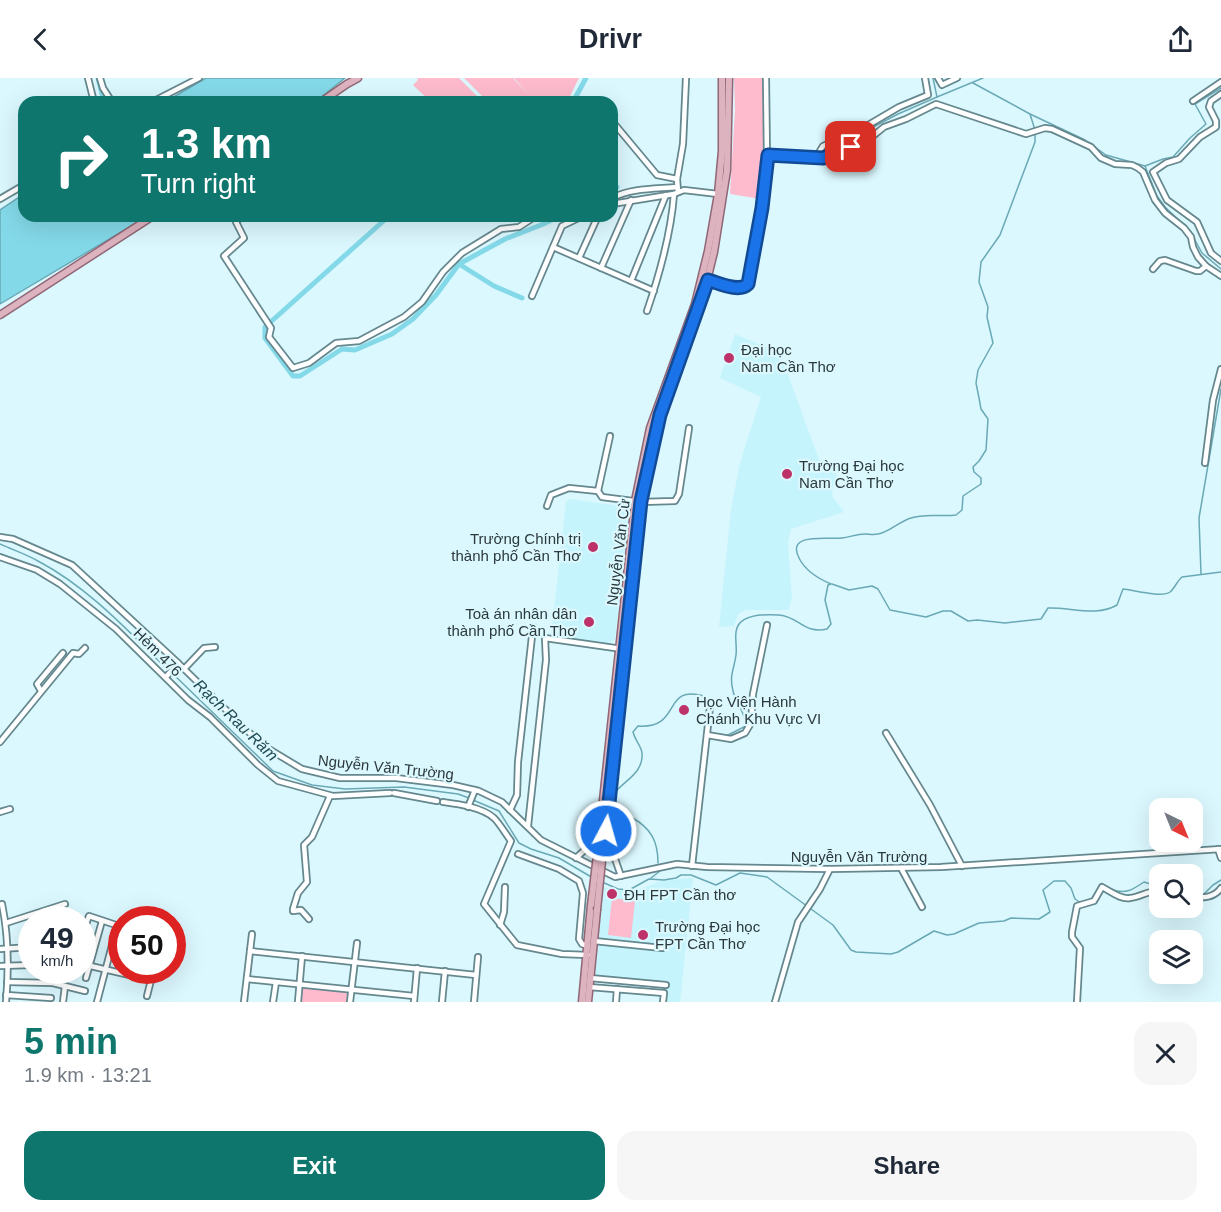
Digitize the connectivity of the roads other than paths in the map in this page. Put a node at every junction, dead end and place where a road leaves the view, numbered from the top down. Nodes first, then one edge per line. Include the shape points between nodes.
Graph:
1 (88, 78) edge
2 (100, 78) edge
3 (199, 78) edge
4 (358, 78) edge
5 (686, 78) edge
6 (722, 78) edge
7 (729, 78) edge
8 (766, 78) edge
9 (925, 78) edge
10 (938, 78) edge
11 (957, 78) edge
12 (1221, 82) edge
13 (1221, 94) edge
14 (92, 96) edge
15 (108, 96) edge
16 (164, 96) edge
17 (329, 96) edge
18 (1193, 101) dead end
19 (618, 128) edge
20 (725, 130) junction
21 (768, 155) junction
22 (815, 159) junction
23 (1153, 171) junction
24 (1145, 174) junction
25 (677, 179) junction
26 (18, 188) edge
27 (676, 191) junction
28 (666, 195) junction
29 (721, 195) junction
30 (618, 196) edge
31 (0, 199) edge
32 (631, 200) junction
33 (618, 203) edge
34 (144, 222) edge
35 (236, 222) edge
36 (527, 222) edge
37 (570, 222) edge
38 (595, 222) edge
39 (553, 247) junction
40 (711, 251) junction
41 (579, 258) junction
42 (1221, 261) edge
43 (1206, 266) junction
44 (601, 267) junction
45 (1153, 269) dead end
46 (1221, 276) edge
47 (708, 280) junction
48 (631, 281) junction
49 (654, 291) junction
50 (532, 296) dead end
51 (698, 304) junction
52 (647, 311) dead end
53 (0, 315) edge
54 (1221, 369) edge
55 (689, 428) dead end
56 (610, 436) dead end
57 (1205, 463) dead end
58 (598, 491) junction
59 (638, 501) junction
60 (547, 506) dead end
61 (0, 537) edge
62 (0, 557) edge
63 (767, 625) dead end
64 (533, 627) dead end
65 (215, 646) dead end
66 (85, 648) dead end
67 (622, 649) junction
68 (63, 653) dead end
69 (177, 664) junction
70 (184, 669) junction
71 (166, 676) junction
72 (41, 691) junction
73 (710, 707) dead end
74 (885, 733) dead end
75 (707, 735) junction
76 (0, 742) edge
77 (474, 793) junction
78 (330, 796) junction
79 (468, 806) junction
80 (10, 808) dead end
81 (510, 810) junction
82 (605, 810) junction
83 (0, 812) edge
84 (528, 826) junction
85 (1219, 849) edge
86 (518, 854) dead end
87 (576, 858) junction
88 (1221, 858) edge
89 (692, 866) junction
90 (962, 866) junction
91 (901, 868) junction
92 (830, 869) junction
93 (621, 876) junction
94 (505, 887) dead end
95 (1221, 888) edge
96 (1149, 892) edge
97 (1203, 898) edge
98 (2, 904) dead end
99 (65, 904) dead end
100 (922, 907) dead end
101 (96, 919) edge
102 (309, 919) dead end
103 (102, 921) junction
104 (6, 923) junction
105 (108, 923) edge
106 (500, 925) junction
107 (252, 934) dead end
108 (96, 943) edge
109 (357, 943) dead end
110 (591, 943) junction
111 (9, 948) junction
112 (18, 948) edge
113 (662, 948) dead end
114 (0, 949) edge
115 (250, 951) junction
116 (588, 955) junction
117 (302, 956) junction
118 (478, 957) dead end
119 (355, 962) junction
120 (108, 963) edge
121 (9, 965) junction
122 (18, 965) edge
123 (0, 966) edge
124 (96, 967) edge
125 (417, 968) junction
126 (106, 970) junction
127 (446, 971) junction
128 (476, 975) junction
129 (590, 978) junction
130 (247, 979) junction
131 (8, 982) junction
132 (276, 982) junction
133 (150, 984) edge
134 (300, 984) junction
135 (666, 985) dead end
136 (66, 986) junction
137 (587, 987) junction
138 (617, 989) junction
139 (352, 990) junction
140 (86, 991) dead end
141 (147, 996) dead end
142 (4, 998) edge
143 (51, 998) dead end
144 (414, 999) edge
145 (63, 1002) edge
146 (97, 1002) edge
147 (244, 1002) edge
148 (273, 1002) edge
149 (298, 1002) edge
150 (350, 1002) edge
151 (442, 1002) edge
152 (474, 1002) edge
153 (582, 1002) edge
154 (588, 1002) edge
155 (616, 1002) edge
156 (663, 1002) edge
157 (776, 1002) edge
158 (1077, 1002) edge

1 - 14 street
2 - 15 street
3 - 16 street
4 - 17 main road
5 - 25 street
6 - 20 main road, Nguyễn Văn Cừ
7 - 20 main road, Nguyễn Văn Cừ
8 - 21 street
9 - 22 street via 928,95 823,146
10 - 11 street via 942,85
12 - 18 street
13 - 23 street via 1209,106 1217,123 1214,130 1200,137 1179,159
19 - 25 street via 657,175
20 - 29 main road, Nguyễn Văn Cừ
21 - 22 street
21 - 47 street via 748,284 739,288
22 - 24 street via 838,153 934,104 1026,134 1052,129 1091,147 1101,158 1136,166
23 - 24 street
23 - 42 street via 1167,200 1197,222 1211,253
24 - 43 street via 1155,200 1191,237
25 - 27 street
26 - 31 street
27 - 28 street
27 - 29 street
27 - 30 street via 642,190
27 - 49 street
28 - 32 street
28 - 48 street
29 - 40 main road, Nguyễn Văn Cừ
32 - 33 street
32 - 44 street
34 - 53 main road
35 - 36 street via 244,238 223,255 271,328 269,337 293,368 304,366 331,345 358,341 404,318 428,296 443,272 462,253 501,229
37 - 39 street via 562,226
38 - 41 street
39 - 41 street
39 - 50 street
40 - 47 main road, Nguyễn Văn Cừ
40 - 51 main road, Nguyễn Văn Cừ
41 - 44 street
43 - 45 street via 1196,271 1165,260
43 - 46 street
44 - 48 street
47 - 51 main road, Nguyễn Văn Cừ
48 - 49 street
49 - 52 street
51 - 59 main road, Nguyễn Văn Cừ via 653,428
54 - 57 street
55 - 59 street via 677,501
56 - 58 street
58 - 59 street via 604,498
58 - 60 street via 565,489 551,495
59 - 67 main road, Nguyễn Văn Cừ
61 - 69 street, Nguyễn Văn Trường via 72,565
62 - 71 street, Hẻm 476 via 37,570 60,584
63 - 75 street via 751,723 745,733 730,739
64 - 81 street via 517,795
65 - 70 street via 204,648
66 - 72 street via 79,654 74,652
67 - 82 main road, Nguyễn Văn Cừ
67 - 84 street via 545,638
68 - 72 street via 37,684
69 - 70 street, Nguyễn Văn Trường
69 - 71 street
70 - 77 street, Nguyễn Văn Trường via 262,745 302,769 340,778 396,778 453,785
71 - 78 street, Hẻm 476 via 270,776
72 - 76 street
73 - 75 street
74 - 90 street
75 - 89 street
77 - 79 street
77 - 81 street, Nguyễn Văn Trường via 502,802
78 - 79 street, Hẻm 476 via 392,793
78 - 102 street via 317,827 304,845 308,882 300,888 293,909 301,910
79 - 106 street, Hẻm 476 via 491,816 511,843 486,896 485,906
80 - 83 street
81 - 84 street, Nguyễn Văn Trường
82 - 87 street via 595,815 588,847
82 - 93 street via 616,820 614,856
82 - 110 main road, Nguyễn Văn Cừ, bridge
84 - 87 street, Nguyễn Văn Trường via 541,840
85 - 88 street
85 - 90 street, Nguyễn Văn Trường
86 - 110 street via 579,881 583,900 579,939 582,944
87 - 93 street, Nguyễn Văn Trường via 607,874
89 - 92 street, Nguyễn Văn Trường
89 - 93 street, Nguyễn Văn Trường via 677,864
90 - 91 street, Nguyễn Văn Trường
91 - 92 street, Nguyễn Văn Trường
91 - 100 street
92 - 157 street via 798,922
94 - 106 street
95 - 97 street via 1215,895
96 - 158 street via 1123,898 1102,887 1094,901 1077,906 1072,937 1080,948
98 - 104 street
99 - 104 street
101 - 103 street
103 - 105 street
103 - 108 street
104 - 111 street
106 - 116 street via 521,947
107 - 115 street
109 - 119 street
110 - 113 street
110 - 116 main road, Nguyễn Văn Cừ
110 - 129 main road, Nguyễn Văn Cừ
111 - 112 street
111 - 114 street
111 - 121 street
115 - 117 street
115 - 130 street
116 - 137 main road, Nguyễn Văn Cừ
117 - 119 street
117 - 134 street
118 - 128 street
119 - 125 street
119 - 139 street
120 - 126 street
121 - 122 street
121 - 123 street
121 - 131 street
124 - 126 street
125 - 127 street
125 - 144 street
126 - 146 street
127 - 128 street
127 - 151 street
128 - 152 street
129 - 135 street
129 - 137 main road, Nguyễn Văn Cừ
130 - 132 street
130 - 147 street
131 - 136 street
131 - 142 street
132 - 134 street
132 - 148 street
133 - 141 street
134 - 139 street
134 - 149 street
136 - 140 street
136 - 145 street
137 - 138 street
137 - 153 main road, Nguyễn Văn Cừ
137 - 154 main road, Nguyễn Văn Cừ
138 - 155 street
138 - 156 street via 664,993
139 - 144 street
139 - 150 street
142 - 143 street

